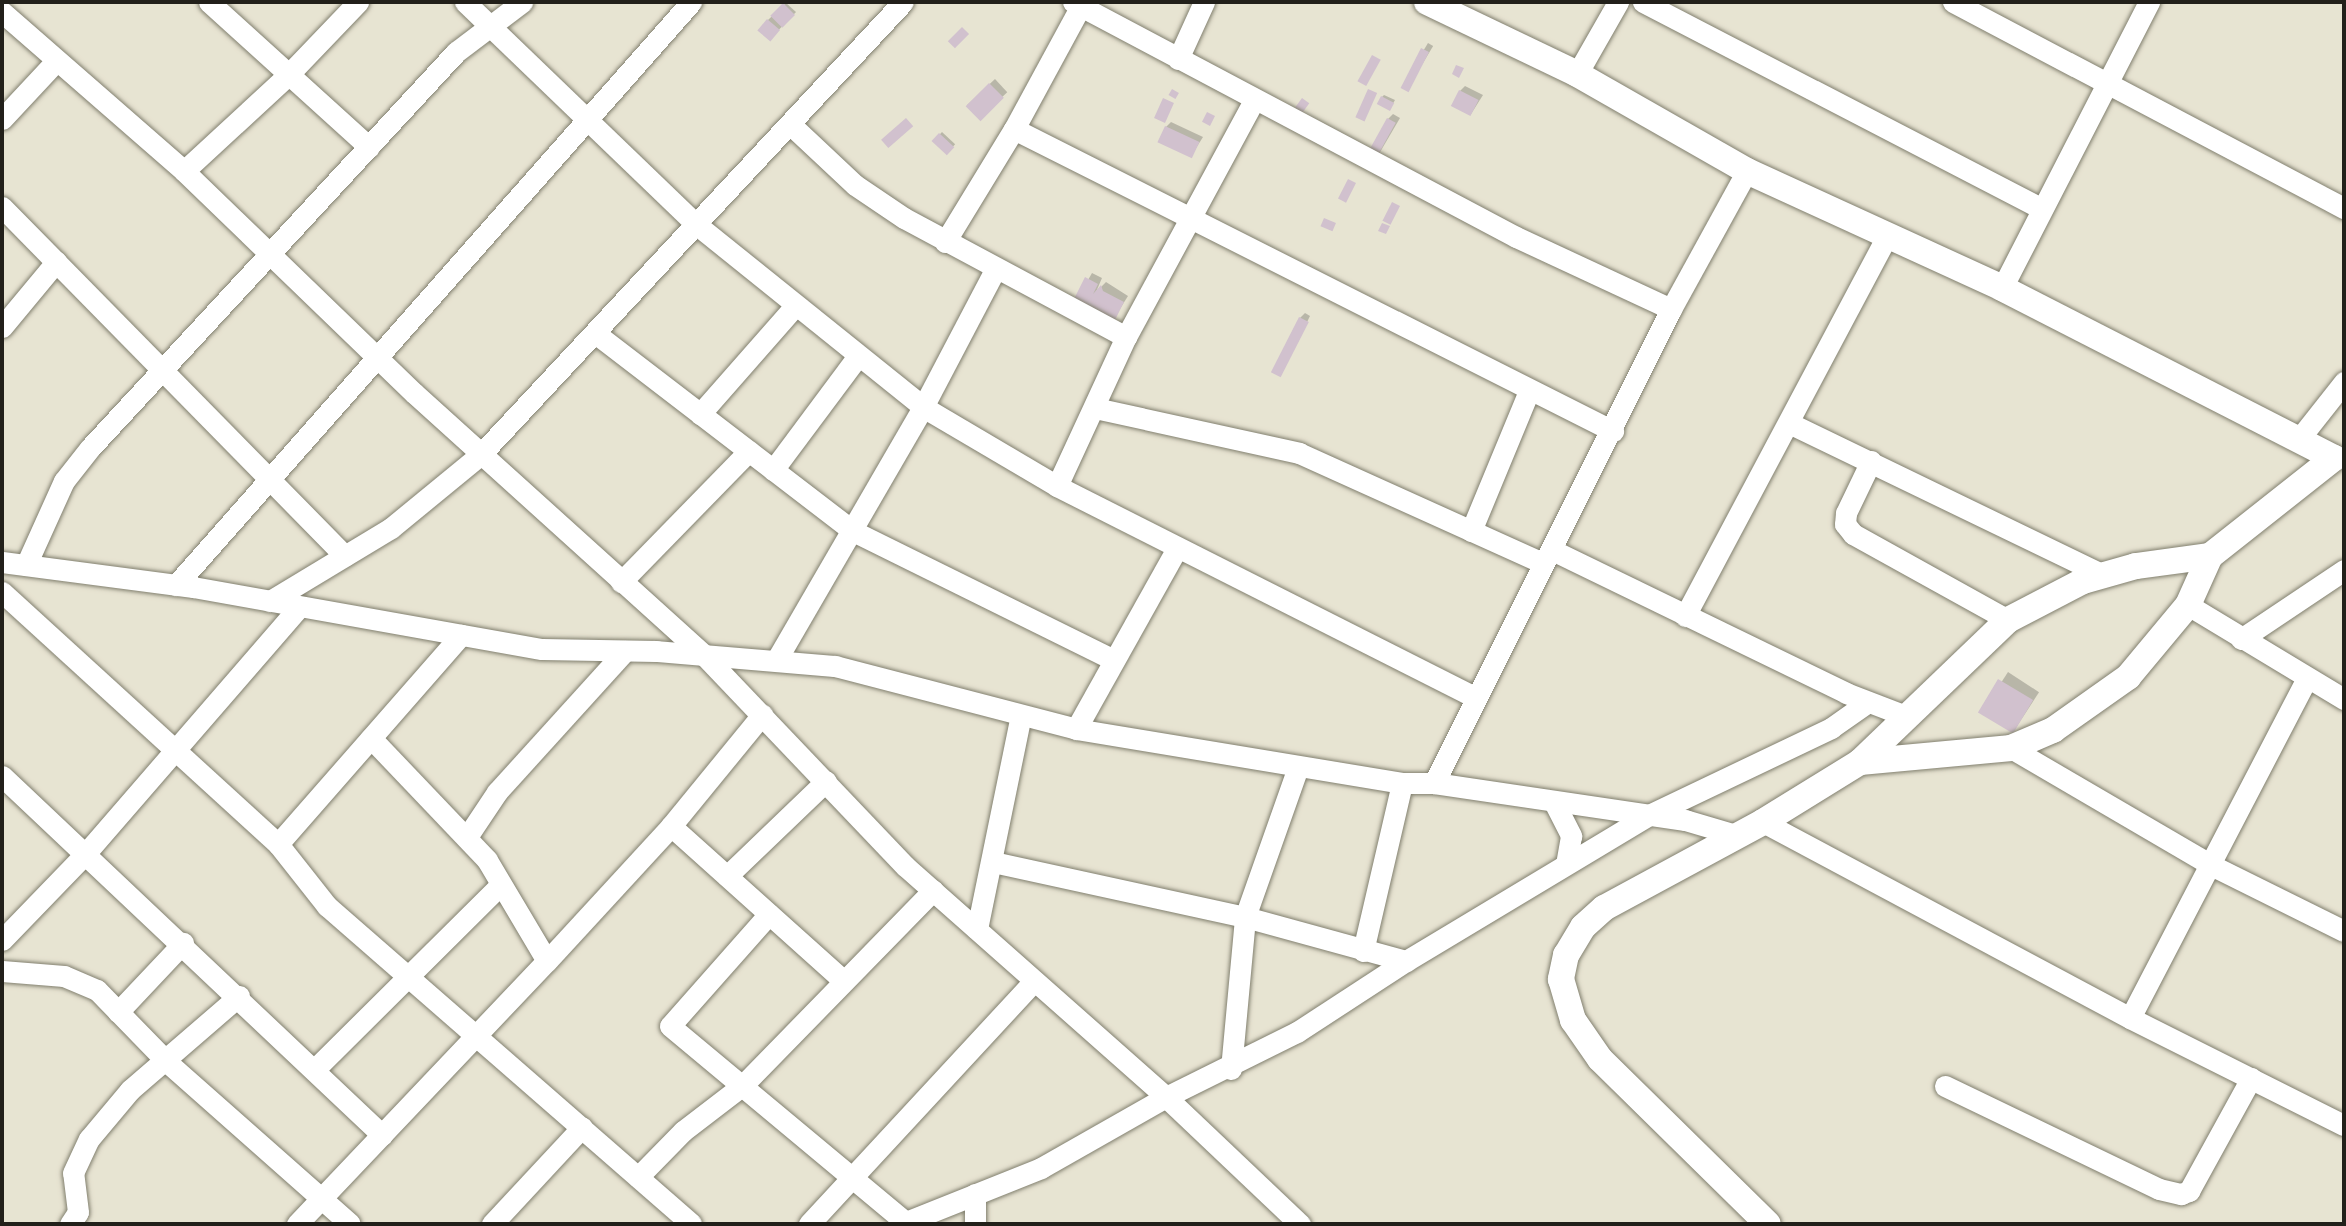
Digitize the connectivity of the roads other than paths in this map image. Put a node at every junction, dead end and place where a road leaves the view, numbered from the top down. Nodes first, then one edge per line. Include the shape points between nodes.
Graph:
1 (209, 2) edge
2 (358, 2) edge
3 (465, 2) edge
4 (522, 2) edge
5 (691, 2) edge
6 (1204, 2) edge
7 (1427, 2) edge
8 (1618, 2) edge
9 (1643, 2) edge
10 (1953, 2) edge
11 (2149, 2) edge
12 (1079, 3) edge
13 (897, 4) edge
14 (2, 12) edge
15 (490, 27) junction
16 (1178, 59) junction
17 (56, 61) junction
18 (1577, 74) junction
19 (289, 75) junction
20 (2108, 80) junction
21 (1254, 100) junction
22 (587, 118) junction
23 (2, 119) edge
24 (790, 124) junction
25 (1014, 129) junction
26 (369, 147) junction
27 (184, 171) junction
28 (1746, 171) junction
29 (2, 207) edge
30 (2041, 208) junction
31 (2344, 208) edge
32 (1189, 220) junction
33 (697, 225) junction
34 (1888, 235) junction
35 (945, 242) junction
36 (271, 253) junction
37 (57, 262) junction
38 (995, 270) junction
39 (2002, 288) junction
40 (794, 307) junction
41 (1671, 309) junction
42 (2, 327) edge
43 (595, 333) junction
44 (1126, 337) junction
45 (859, 356) junction
46 (378, 358) junction
47 (163, 370) junction
48 (2344, 382) edge
49 (1529, 391) junction
50 (923, 407) junction
51 (1095, 408) junction
52 (700, 414) junction
53 (1789, 423) junction
54 (1613, 431) junction
55 (2300, 439) junction
56 (748, 451) junction
57 (481, 454) junction
58 (2341, 457) edge
59 (1871, 461) junction
60 (773, 470) junction
61 (271, 480) junction
62 (1057, 486) junction
63 (853, 531) junction
64 (1471, 531) junction
65 (1177, 548) junction
66 (345, 556) junction
67 (1547, 556) junction
68 (2210, 556) junction
69 (2, 562) edge
70 (26, 565) junction
71 (2344, 570) edge
72 (2103, 575) junction
73 (621, 582) junction
74 (176, 585) junction
75 (2, 592) edge
76 (271, 601) junction
77 (2188, 605) junction
78 (299, 607) junction
79 (1685, 616) junction
80 (2008, 620) junction
81 (461, 635) junction
82 (2241, 639) junction
83 (625, 651) junction
84 (704, 656) junction
85 (777, 659) junction
86 (1114, 660) junction
87 (2306, 680) junction
88 (1474, 697) junction
89 (2344, 699) edge
90 (1868, 702) junction
91 (762, 715) junction
92 (1021, 715) junction
93 (1906, 716) junction
94 (1076, 729) junction
95 (371, 738) junction
96 (2011, 748) junction
97 (176, 752) junction
98 (1860, 762) junction
99 (1298, 766) junction
100 (2, 776) edge
101 (826, 781) junction
102 (1402, 783) junction
103 (1434, 783) junction
104 (1555, 804) junction
105 (1649, 814) junction
106 (1763, 822) junction
107 (671, 826) junction
108 (1736, 835) junction
109 (467, 837) junction
110 (278, 845) junction
111 (86, 853) junction
112 (993, 862) junction
113 (1566, 864) junction
114 (2211, 865) junction
115 (727, 876) junction
116 (501, 884) junction
117 (933, 890) junction
118 (769, 914) junction
119 (1245, 917) junction
120 (977, 929) junction
121 (2344, 931) edge
122 (2, 940) edge
123 (183, 943) junction
124 (1363, 951) junction
125 (547, 961) junction
126 (1406, 961) junction
127 (2, 971) edge
128 (404, 976) junction
129 (844, 981) junction
130 (1034, 981) junction
131 (239, 996) junction
132 (118, 1012) junction
133 (2130, 1018) junction
134 (477, 1033) junction
135 (167, 1062) junction
136 (315, 1069) junction
137 (1231, 1069) junction
138 (2251, 1079) junction
139 (743, 1086) junction
140 (1945, 1086) dead end
141 (1166, 1097) junction
142 (2344, 1125) edge
143 (582, 1127) junction
144 (382, 1135) junction
145 (638, 1177) junction
146 (852, 1177) junction
147 (975, 1194) junction
148 (323, 1199) junction
149 (80, 1220) edge
150 (687, 1223) edge
151 (903, 1223) edge
152 (297, 1224) edge
153 (350, 1224) edge
154 (492, 1224) edge
155 (809, 1224) edge
156 (975, 1224) edge
157 (1300, 1224) edge
158 (1768, 1224) edge

1 - 19 street
2 - 19 street
3 - 15 street
4 - 15 street
5 - 22 street
6 - 16 street
7 - 18 street
8 - 18 street
9 - 30 street
10 - 20 street
11 - 20 street
12 - 16 street
12 - 25 street
13 - 24 street
14 - 17 street
15 - 22 street
15 - 26 street via 456,52
16 - 21 street
17 - 23 street
17 - 27 street
18 - 28 street
19 - 26 street
19 - 27 street
20 - 30 street
20 - 31 street
21 - 32 street
21 - 41 street via 1516,237
22 - 33 street
22 - 46 street via 445,275
24 - 33 street
24 - 35 street via 855,185
25 - 32 street
25 - 35 street
26 - 36 street
27 - 36 street
28 - 34 street
28 - 41 street
29 - 37 street
30 - 39 street
32 - 44 street
32 - 49 street
33 - 40 street
33 - 43 street
34 - 39 street
34 - 53 street
35 - 38 street
36 - 46 street
36 - 47 street
37 - 42 street
37 - 47 street
38 - 44 street
38 - 50 street
39 - 55 street
40 - 45 street
40 - 52 street
41 - 54 street
43 - 52 street
43 - 57 street
44 - 51 street
45 - 50 street
45 - 60 street
46 - 57 street
46 - 61 street via 343,391
47 - 61 street
47 - 70 street via 64,481
48 - 55 street
49 - 54 street
49 - 64 street
50 - 62 street
50 - 63 street
51 - 62 street
51 - 64 street via 1298,453
52 - 56 street
53 - 59 street
53 - 79 street
54 - 67 street
55 - 58 street
56 - 60 street
56 - 73 street
57 - 66 street via 391,528
57 - 73 street
58 - 68 street
59 - 72 street
59 - 80 street via 1846,513 1845,524 1853,534
60 - 63 street
61 - 66 street
61 - 74 street
62 - 65 street
63 - 85 street
63 - 86 street
64 - 67 street
65 - 86 street
65 - 88 street
66 - 76 street
67 - 79 street
67 - 88 street
68 - 72 street
68 - 77 street
69 - 70 street
70 - 74 street
71 - 82 street
72 - 80 street via 2046,598
73 - 84 street
74 - 76 street
75 - 97 street
76 - 78 street
77 - 82 street
77 - 96 street via 2129,677 2053,730
78 - 81 street
78 - 97 street
79 - 90 street
80 - 93 street
81 - 83 street via 542,649
81 - 95 street
82 - 87 street
83 - 84 street
83 - 109 street via 497,792
84 - 85 street
84 - 91 street
85 - 92 street via 835,666
86 - 94 street
87 - 89 street
87 - 114 street
88 - 103 street
90 - 93 street
90 - 105 street via 1831,728
91 - 101 street
91 - 107 street
92 - 94 street
92 - 112 street
93 - 98 street
94 - 99 street
95 - 109 street
95 - 110 street
96 - 98 street
96 - 114 street
97 - 110 street
97 - 111 street
98 - 106 street
99 - 102 street
99 - 119 street
100 - 111 street
101 - 115 street
101 - 117 street
102 - 103 street
102 - 124 street
103 - 104 street
104 - 105 street
104 - 113 street via 1572,836
105 - 108 street
105 - 113 street
106 - 108 street
106 - 133 street
107 - 115 street
107 - 125 street
108 - 158 street via 1604,908 1574,940 1560,979 1573,1020 1600,1059
109 - 116 street
110 - 128 street via 327,906
111 - 122 street
111 - 123 street
112 - 119 street
112 - 120 street
113 - 126 street
114 - 121 street
114 - 133 street
115 - 118 street
116 - 125 street
116 - 128 street
117 - 120 street
117 - 129 street
118 - 129 street
118 - 139 street via 670,1026
119 - 124 street
119 - 137 street
120 - 130 street
123 - 131 street
123 - 132 street
124 - 126 street
125 - 134 street
126 - 137 street
127 - 132 street via 64,976 97,990
128 - 134 street
128 - 136 street
129 - 139 street
130 - 141 street
130 - 146 street
131 - 135 street
131 - 136 street
132 - 135 street
133 - 138 street
134 - 143 street
134 - 144 street
135 - 148 street
135 - 149 street via 130,1090 89,1139 73,1173
136 - 144 street
137 - 141 street
138 - 140 street via 2189,1191 2181,1194 2159,1189
138 - 142 street
139 - 145 street via 683,1131
139 - 146 street
141 - 147 street via 1041,1168
141 - 157 street
143 - 145 street
143 - 154 street
144 - 148 street
145 - 150 street
146 - 151 street
146 - 155 street
147 - 151 street
147 - 156 street
148 - 152 street
148 - 153 street

